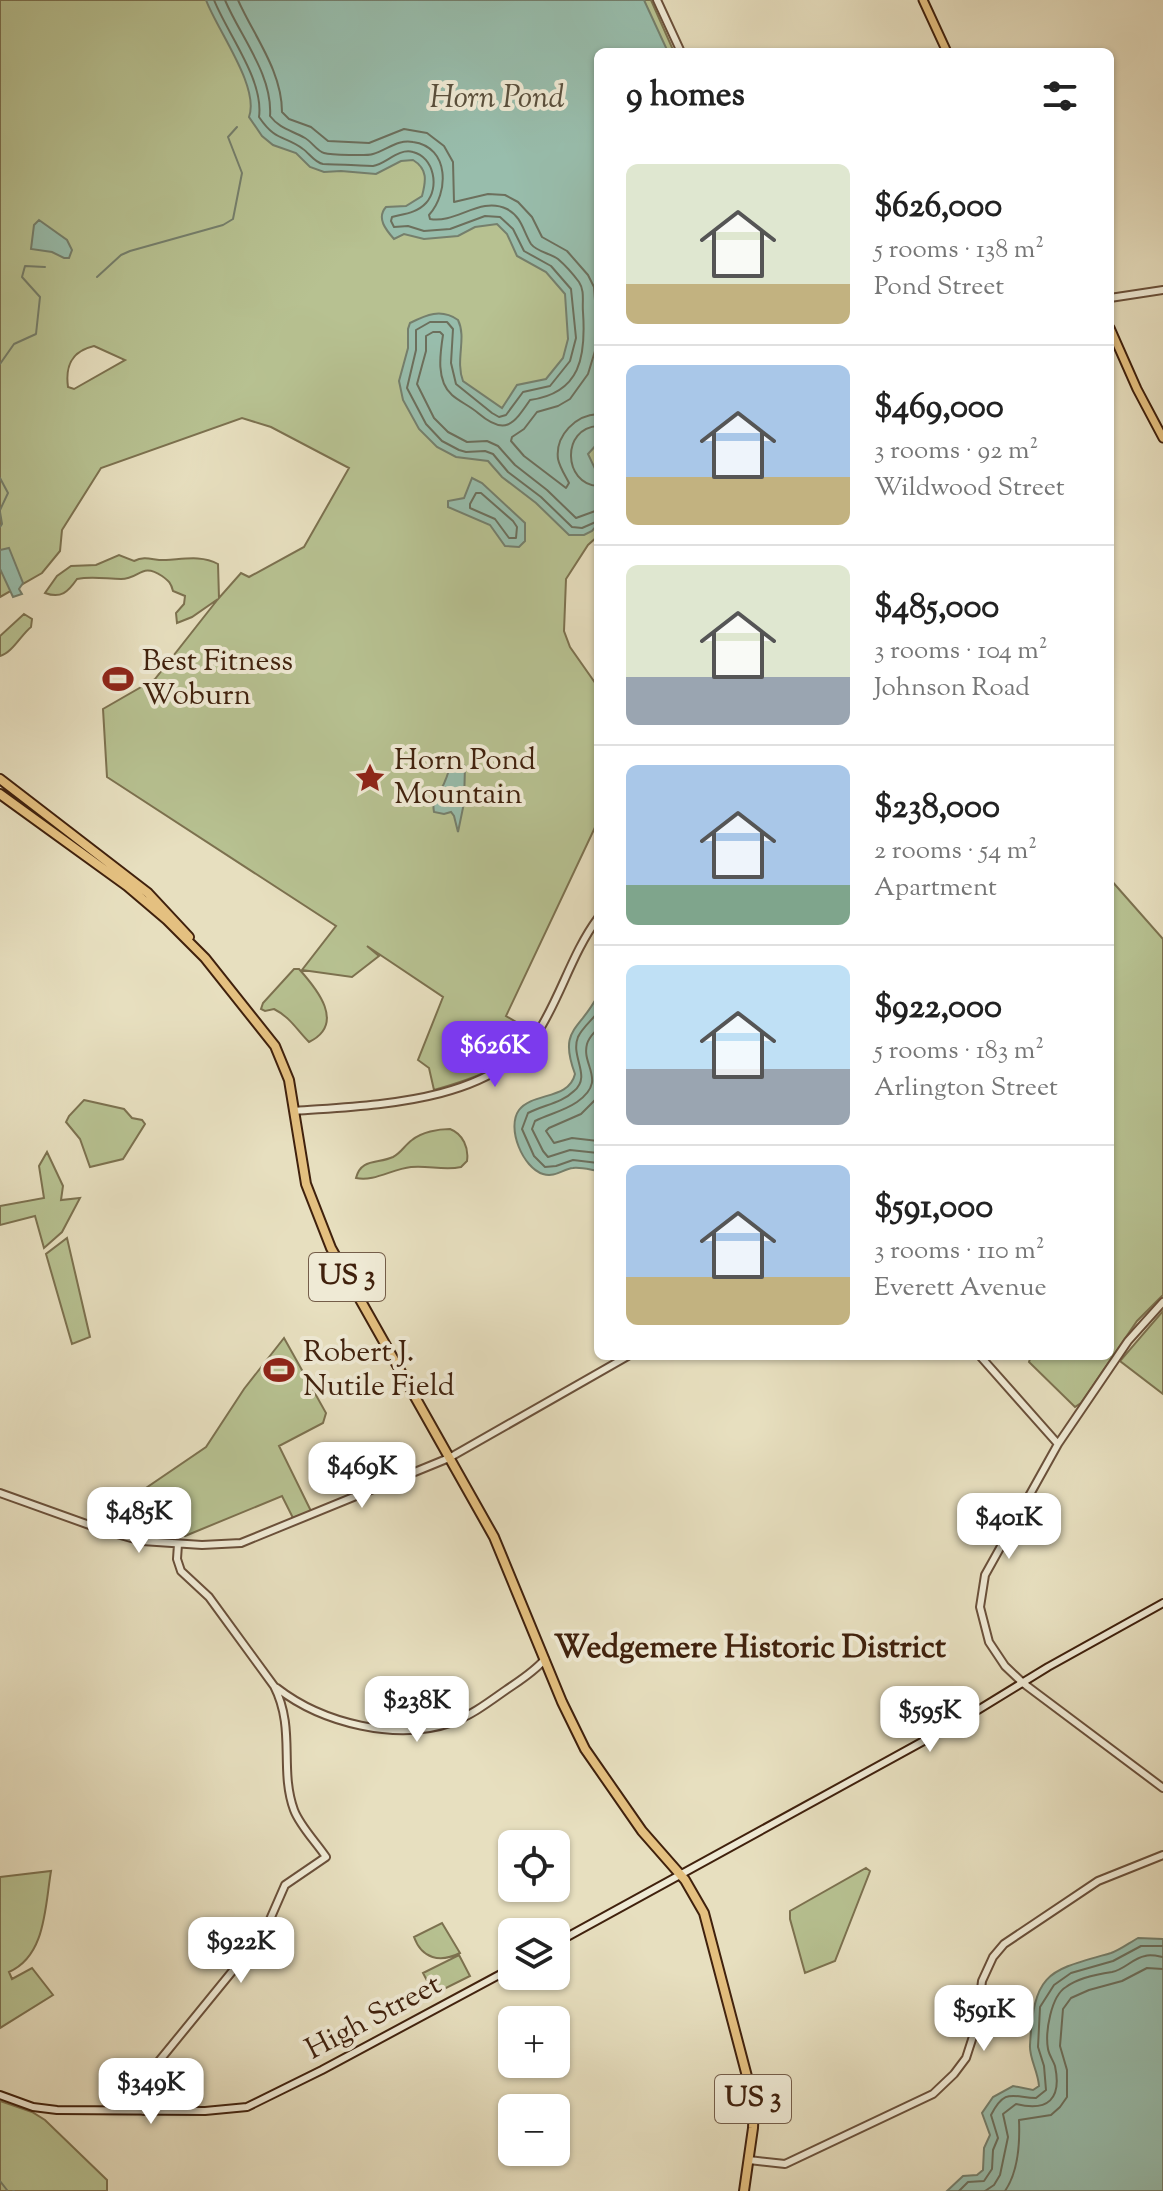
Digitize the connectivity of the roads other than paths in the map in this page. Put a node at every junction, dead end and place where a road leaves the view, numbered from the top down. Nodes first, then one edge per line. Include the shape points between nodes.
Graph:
1 (657, 0) edge
2 (923, 0) edge
3 (679, 48) edge
4 (945, 48) edge
5 (1163, 290) edge
6 (1114, 297) edge
7 (1114, 337) edge
8 (1163, 438) edge
9 (0, 779) edge
10 (0, 794) edge
11 (84, 849) junction
12 (594, 924) edge
13 (295, 1111) junction
14 (1163, 1302) edge
15 (621, 1360) edge
16 (984, 1360) edge
17 (1058, 1444) junction
18 (449, 1458) junction
19 (0, 1493) edge
20 (178, 1544) junction
21 (1163, 1603) edge
22 (545, 1659) junction
23 (1023, 1683) junction
24 (274, 1686) junction
25 (1163, 1788) edge
26 (1163, 1855) edge
27 (681, 1875) junction
28 (570, 1935) edge
29 (498, 1975) edge
30 (0, 2095) edge
31 (144, 2111) junction
32 (749, 2160) junction
33 (744, 2191) edge

1 - 3 street
2 - 4 main road
5 - 6 street
7 - 8 main road
9 - 11 highway, US 3
10 - 11 highway, US 3
11 - 13 highway, US 3 via 194,945 272,1042 285,1066
12 - 13 street via 539,1030 524,1051 498,1071 420,1097
13 - 18 highway, US 3 via 303,1175 324,1234
14 - 17 street via 1128,1341
15 - 18 street
16 - 17 street
17 - 23 street via 989,1565 982,1587 980,1607 989,1642
18 - 20 street via 252,1540
18 - 22 highway, US 3 via 498,1544
19 - 20 street via 124,1537
20 - 24 street via 181,1571 209,1597
21 - 23 street
22 - 24 street via 466,1716 419,1729 340,1720
22 - 27 highway, US 3 via 593,1763
23 - 25 street
23 - 27 street
24 - 31 street via 284,1708 294,1810 326,1857 285,1885 257,1941 155,2066
26 - 32 street via 1098,1881 1004,1944 982,1981 966,2058 933,2094 785,2164
27 - 28 street
27 - 32 highway, US 3 via 708,1922 748,2078 754,2108
29 - 31 street, High Street via 255,2104 230,2110
30 - 31 street, High Street via 41,2109
32 - 33 highway, US 3

